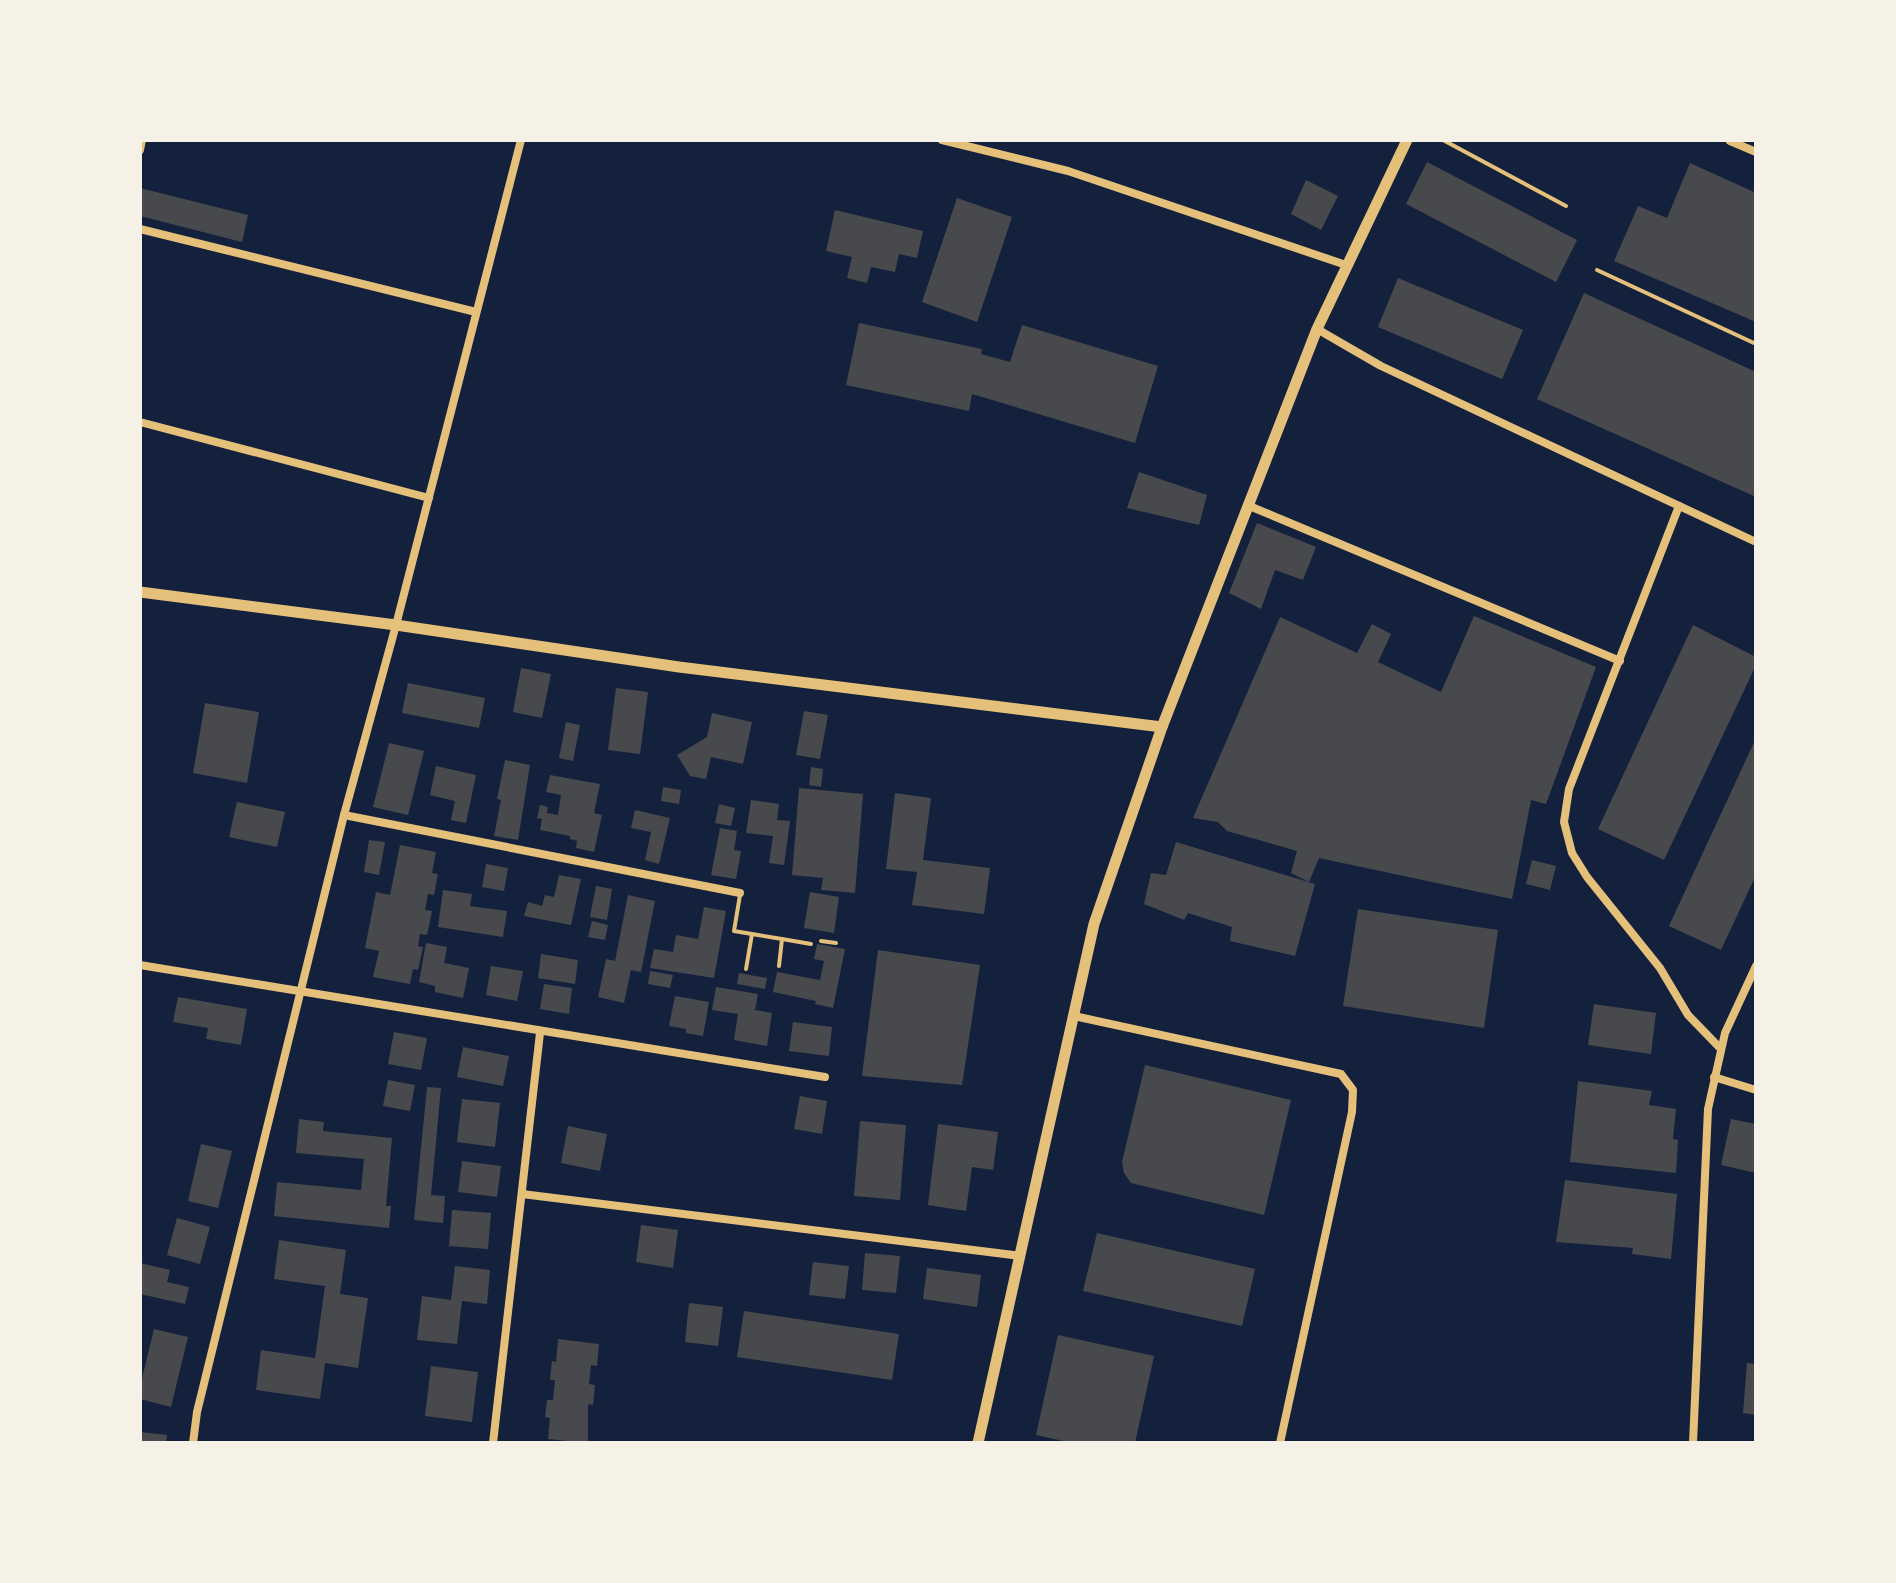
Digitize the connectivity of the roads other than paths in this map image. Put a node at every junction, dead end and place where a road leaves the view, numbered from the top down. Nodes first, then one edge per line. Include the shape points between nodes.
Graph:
1 (142, 140) edge
2 (521, 140) edge
3 (942, 140) edge
4 (1407, 140) edge
5 (1443, 140) edge
6 (1730, 141) edge
7 (140, 150) edge
8 (1756, 152) edge
9 (1566, 206) dead end
10 (140, 229) edge
11 (1346, 265) junction
12 (1597, 270) dead end
13 (476, 312) junction
14 (1317, 329) junction
15 (1756, 344) edge
16 (140, 422) edge
17 (429, 498) junction
18 (1247, 505) junction
19 (1679, 506) junction
20 (1756, 542) edge
21 (140, 592) edge
22 (396, 625) junction
23 (1620, 661) junction
24 (1162, 727) junction
25 (344, 815) junction
26 (740, 893) joint
27 (752, 934) junction
28 (782, 939) junction
29 (811, 944) dead end
30 (140, 965) edge
31 (779, 966) dead end
32 (1756, 966) edge
33 (746, 969) dead end
34 (300, 991) junction
35 (1074, 1016) junction
36 (540, 1033) junction
37 (1720, 1048) junction
38 (825, 1077) dead end
39 (1714, 1077) junction
40 (1756, 1090) edge
41 (522, 1194) junction
42 (1021, 1256) junction
43 (193, 1443) edge
44 (493, 1443) edge
45 (978, 1443) edge
46 (1280, 1443) edge
47 (1693, 1443) edge

1 - 7 street
2 - 13 street
3 - 11 street via 1068,171
4 - 11 street
5 - 9 lane
6 - 8 street
10 - 13 street
11 - 14 street
12 - 15 lane
13 - 17 street
14 - 18 street
14 - 19 street via 1381,366
16 - 17 street
17 - 22 street
18 - 23 street
18 - 24 street
19 - 20 street
19 - 23 street
21 - 22 street
22 - 24 street via 679,667
22 - 25 street
23 - 37 street via 1569,789 1564,822 1572,853 1639,939 1688,1015
24 - 35 street via 1094,924
25 - 26 street
25 - 34 street
26 - 27 lane via 734,931
27 - 28 lane
27 - 33 lane
28 - 29 lane
28 - 31 lane
30 - 34 street
32 - 37 street
34 - 36 street
34 - 43 street
35 - 42 street
35 - 46 street via 1341,1074 1353,1090
36 - 38 street
36 - 41 street
37 - 39 street
39 - 40 street
39 - 47 street via 1708,1109
41 - 42 street
41 - 44 street
42 - 45 street

